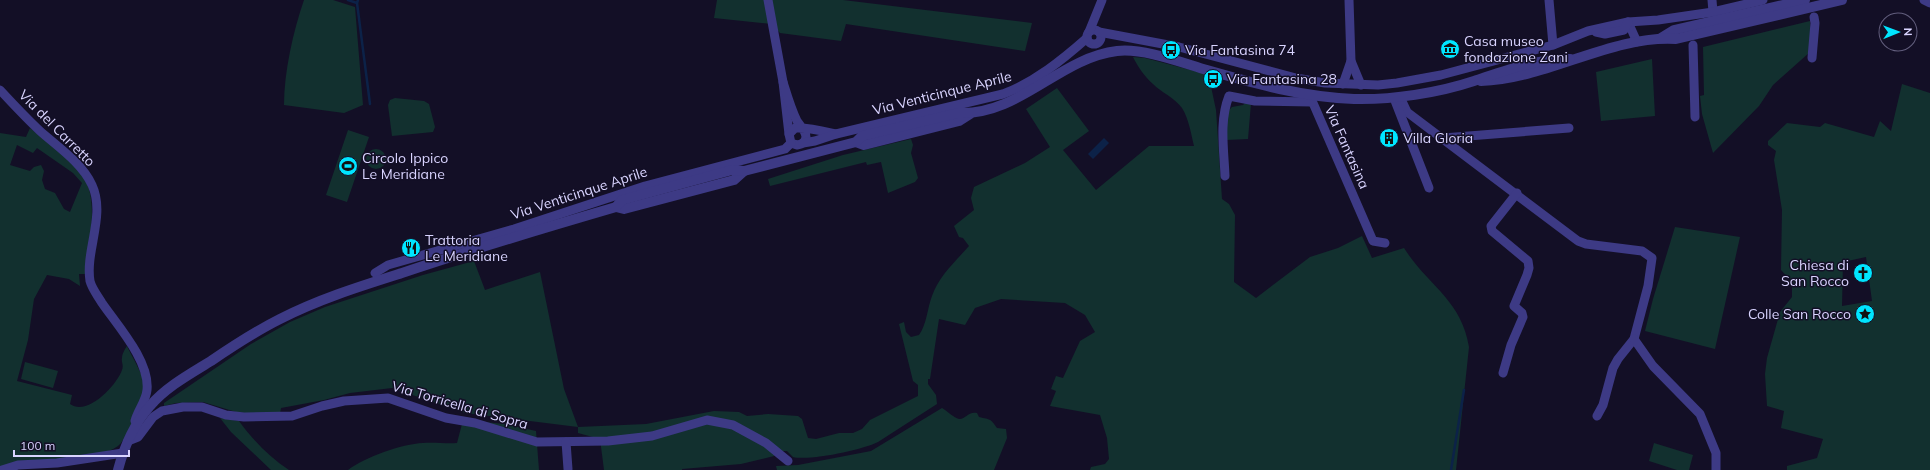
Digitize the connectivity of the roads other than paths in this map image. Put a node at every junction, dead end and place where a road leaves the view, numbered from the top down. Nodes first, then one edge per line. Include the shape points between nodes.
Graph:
1 (768, 0) edge
2 (1102, 0) edge
3 (1349, 0) edge
4 (1549, 0) edge
5 (1712, 0) edge
6 (1763, 0) edge
7 (1805, 0) edge
8 (1842, 0) edge
9 (1924, 0) edge
10 (1930, 3) edge
11 (1712, 12) junction
12 (1814, 18) dead end
13 (1628, 22) junction
14 (1588, 31) junction
15 (1613, 32) junction
16 (1094, 36) junction
17 (1660, 38) junction
18 (1637, 42) junction
19 (1553, 45) junction
20 (1692, 45) dead end
21 (1622, 46) junction
22 (1812, 58) dead end
23 (1351, 61) junction
24 (783, 82) junction
25 (1343, 84) junction
26 (1361, 85) junction
27 (0, 90) edge
28 (1397, 97) junction
29 (1311, 99) junction
30 (1695, 117) dead end
31 (1569, 128) dead end
32 (802, 130) junction
33 (836, 134) junction
34 (1443, 138) junction
35 (791, 140) junction
36 (803, 143) junction
37 (807, 154) junction
38 (794, 158) junction
39 (1225, 176) dead end
40 (1429, 188) dead end
41 (1517, 193) junction
42 (1384, 242) dead end
43 (375, 273) dead end
44 (1634, 339) junction
45 (1503, 373) dead end
46 (1597, 416) dead end
47 (130, 437) junction
48 (566, 442) junction
49 (123, 453) junction
50 (788, 461) dead end
51 (568, 469) edge
52 (2, 470) edge
53 (118, 470) edge
54 (1716, 470) edge

1 - 24 street
2 - 16 street
3 - 23 street
4 - 19 street
5 - 11 street
6 - 11 street, Via Fantasina
7 - 17 street, Via Fantasina via 1674,30
8 - 17 street, Via Fantasina via 1676,39
9 - 10 street
11 - 13 street, Via Fantasina
12 - 22 street
13 - 14 street, Via Fantasina
13 - 15 street via 1624,30
13 - 18 street
14 - 15 street, Via Fantasina via 1605,34
14 - 19 street, Via Fantasina
15 - 21 street
16 - 25 street, Via Fantasina via 1125,36 1179,47 1296,78
16 - 33 street, Via Venticinque Aprile via 1023,86 1003,94
17 - 18 street, Via Fantasina
18 - 21 street, Via Fantasina
19 - 26 street, Via Fantasina via 1441,75 1397,84
20 - 30 street
21 - 28 street, Via Fantasina via 1570,59 1552,68
23 - 25 street
23 - 26 street
24 - 32 street
24 - 35 street
25 - 26 street, Via Fantasina
27 - 47 street, Via del Carretto via 21,114 80,167 93,186 96,198 96,223 90,281 94,291 131,343 147,380 147,391
28 - 29 street, Via Fantasina
28 - 34 street via 1407,112
28 - 40 street
29 - 37 street, Via Venticinque Aprile via 1155,55 1117,51 1085,60 1016,99 970,114 958,113 862,136 856,142
29 - 39 street via 1255,101 1229,96 1224,107 1223,119
29 - 42 street, Via Fantasina via 1373,241
31 - 34 street
32 - 33 street, Via Venticinque Aprile
32 - 35 street via 794,128
32 - 36 street via 805,134
33 - 36 street, Via Venticinque Aprile
34 - 41 street
35 - 36 street via 797,146
35 - 38 street
35 - 43 street, Via Venticinque Aprile via 785,149 645,186 514,229 388,265
36 - 37 street
37 - 38 street, Via Venticinque Aprile
38 - 47 street, Via Venticinque Aprile via 744,171 732,170 622,200 616,207 335,295 280,319 166,391 150,405
41 - 44 street via 1578,241 1642,251 1652,258
41 - 45 street via 1491,226 1492,231 1528,261 1529,268 1514,306 1523,317
44 - 46 street via 1613,368 1603,405
44 - 54 street via 1653,366 1700,414 1716,453
47 - 48 street, Via Torricella di Sopra via 138,437 153,417 162,411 183,406 202,407 226,415 244,417 292,416 344,401 388,398 446,418 475,423 537,442
47 - 49 street
48 - 50 street, Via Torricella di Sopra via 652,436 707,420 733,425 766,443
48 - 51 street
49 - 52 street via 57,463 18,465
49 - 53 street

